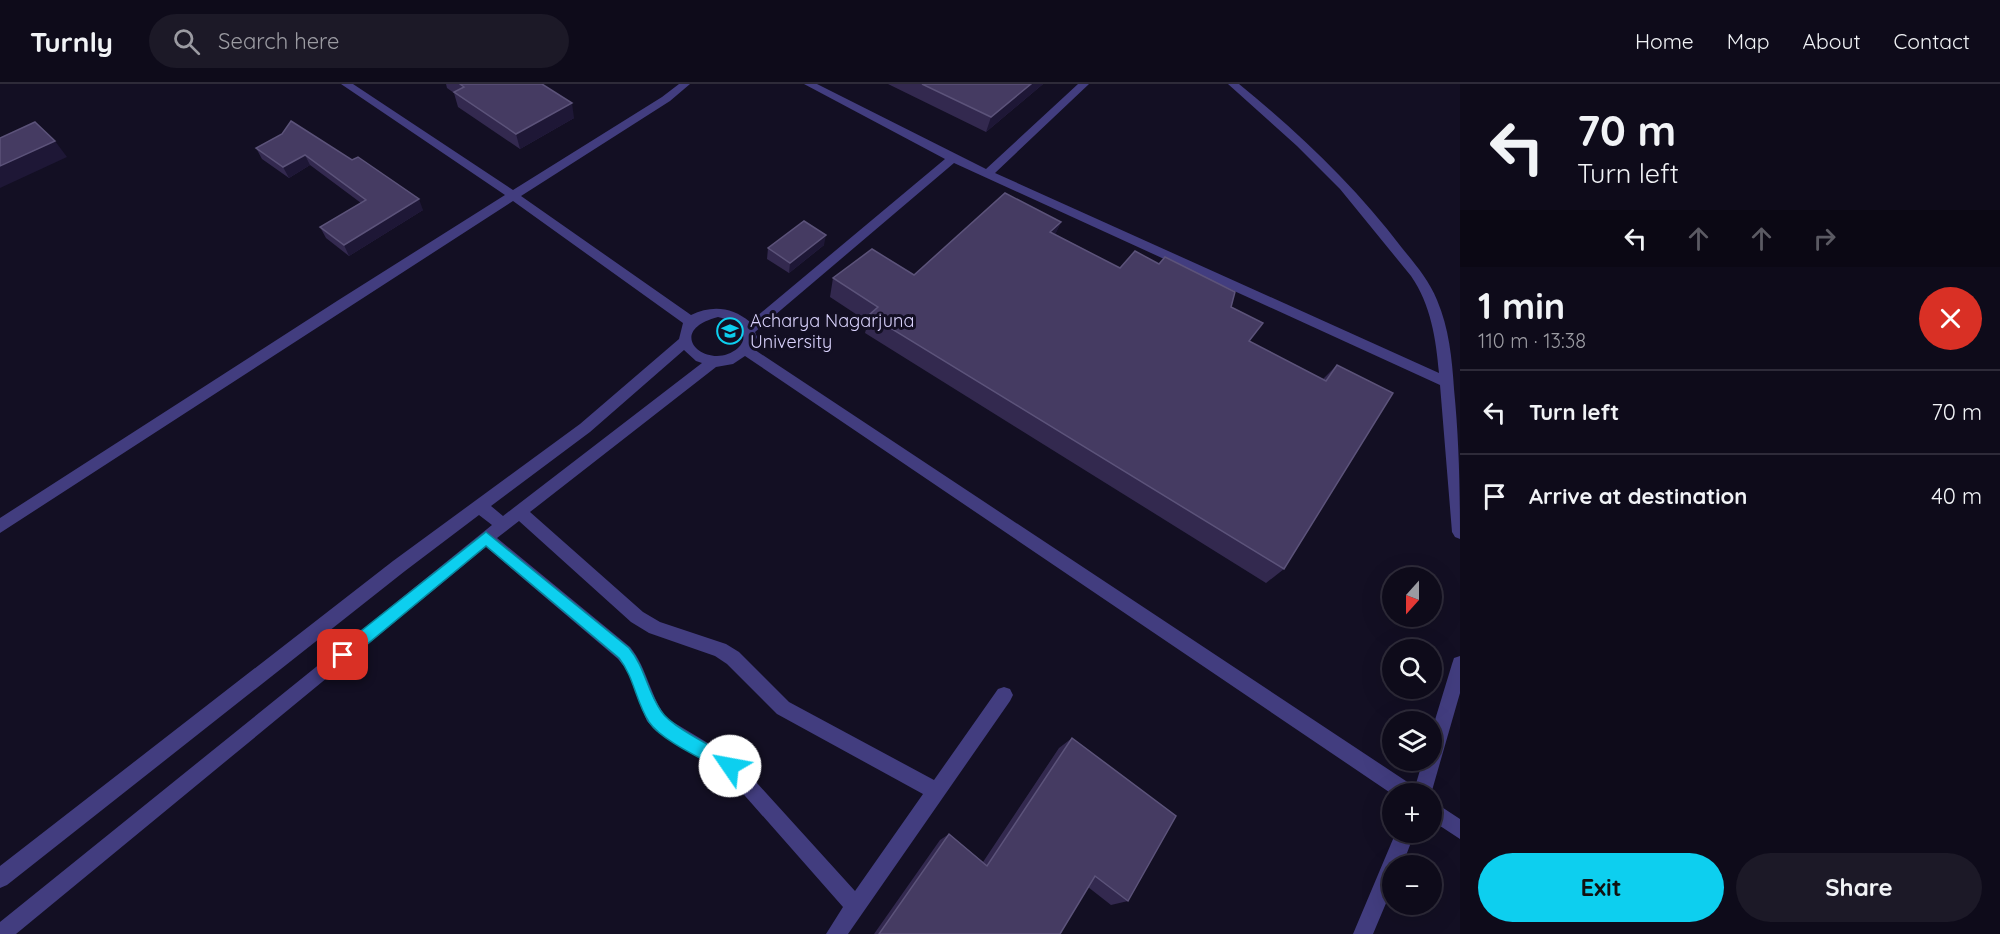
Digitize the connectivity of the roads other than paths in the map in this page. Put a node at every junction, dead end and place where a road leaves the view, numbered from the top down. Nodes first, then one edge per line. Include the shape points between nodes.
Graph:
1 (346, 84) edge
2 (685, 84) edge
3 (809, 84) edge
4 (1083, 84) edge
5 (1233, 84) edge
6 (953, 158) junction
7 (988, 173) junction
8 (514, 196) junction
9 (691, 322) junction
10 (748, 330) junction
11 (684, 342) junction
12 (745, 350) junction
13 (714, 362) junction
14 (1447, 382) junction
15 (478, 506) junction
16 (519, 512) junction
17 (503, 525) junction
18 (0, 526) edge
19 (1460, 532) edge
20 (486, 538) junction
21 (1460, 664) edge
22 (1004, 695) dead end
23 (1393, 783) edge
24 (1425, 783) edge
25 (936, 791) junction
26 (1442, 817) edge
27 (1460, 830) edge
28 (0, 878) edge
29 (1382, 889) edge
30 (855, 906) junction
31 (1, 934) edge
32 (836, 934) edge
33 (1363, 934) edge

1 - 8 lane
2 - 8 lane
3 - 6 lane
4 - 7 lane
5 - 14 lane via 1304,146 1356,199 1419,278 1433,304
6 - 7 lane
6 - 10 lane
7 - 14 lane
8 - 9 lane
8 - 18 lane
9 - 10 lane via 708,314 728,314
9 - 11 lane
10 - 12 lane
11 - 13 lane via 695,356
11 - 15 lane via 585,428
12 - 13 lane via 732,359
12 - 23 lane
13 - 16 lane
14 - 19 lane
15 - 17 lane
15 - 28 lane
16 - 17 lane
16 - 25 lane via 637,617 655,628 733,657 783,708
17 - 20 lane
20 - 30 lane via 624,653 662,725 730,766
20 - 31 lane
21 - 24 lane
22 - 25 lane
25 - 30 lane
26 - 27 lane
29 - 33 lane
30 - 32 lane

